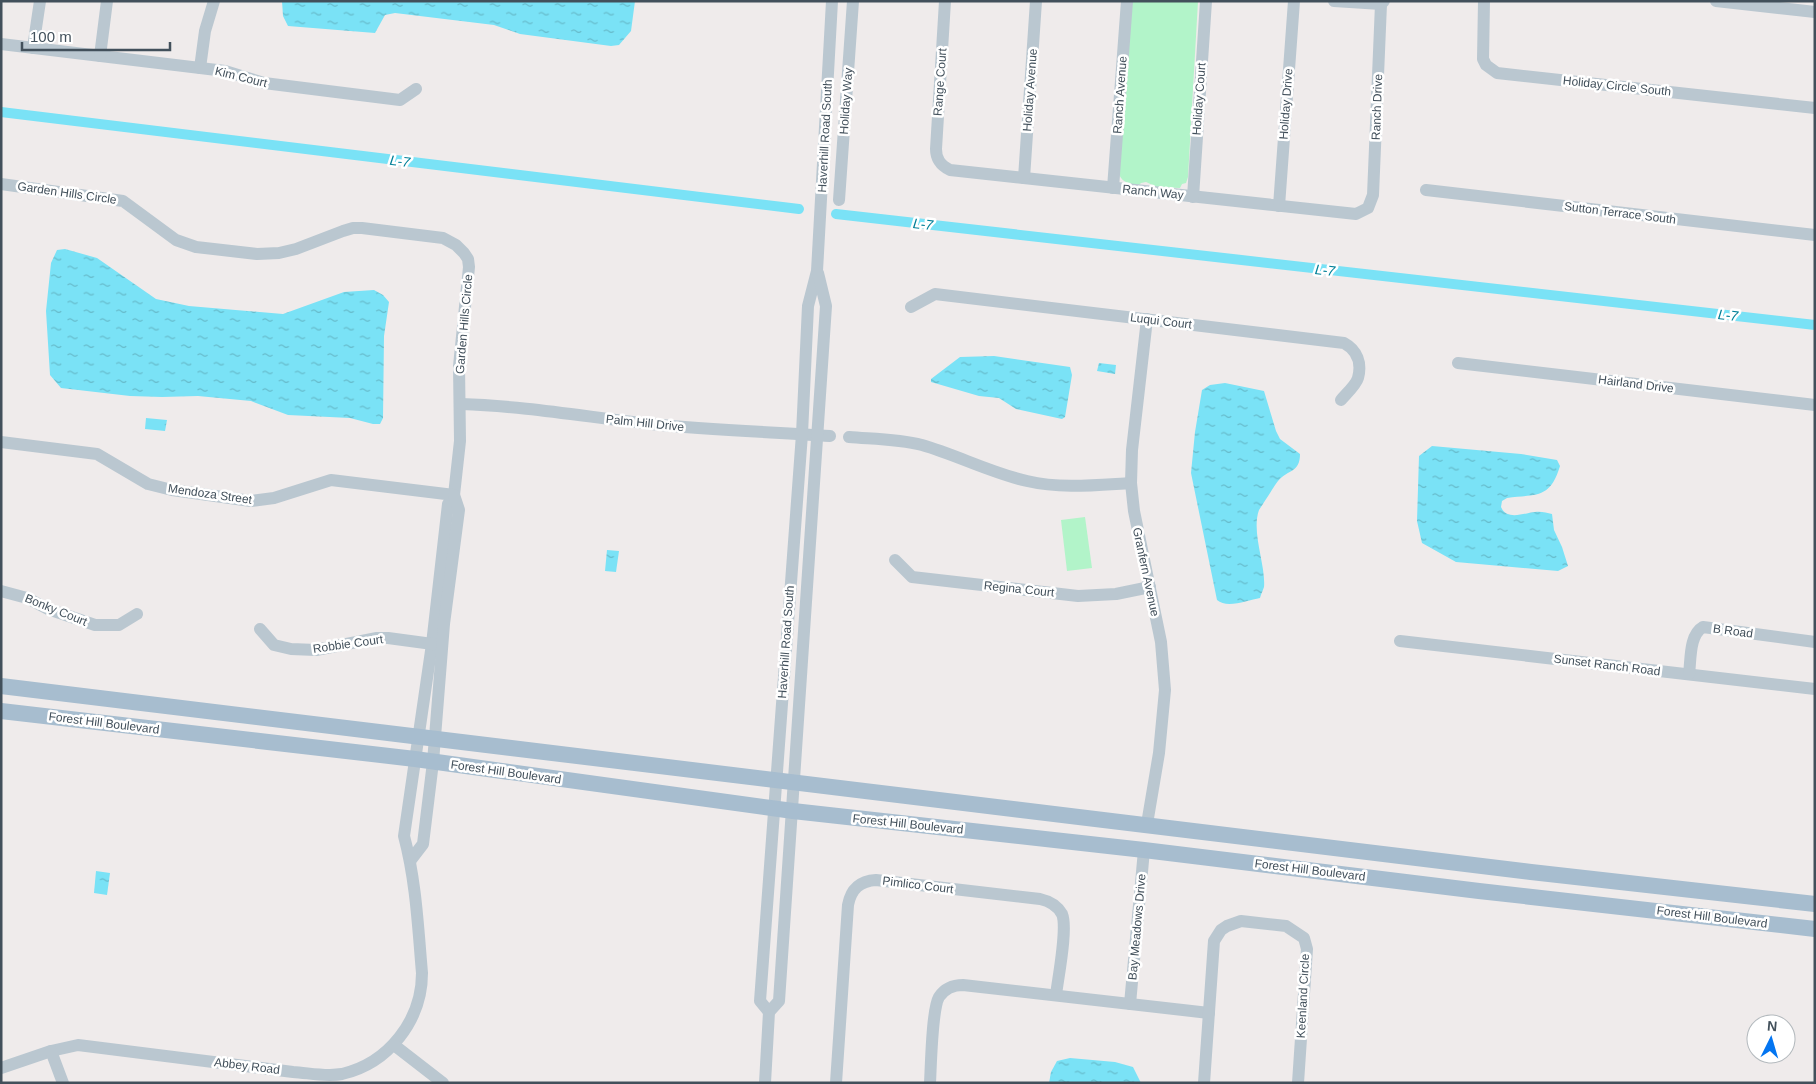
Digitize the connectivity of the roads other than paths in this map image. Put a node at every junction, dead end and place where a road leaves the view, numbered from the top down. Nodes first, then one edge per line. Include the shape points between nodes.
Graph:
1 (40, 1) edge
2 (107, 1) edge
3 (214, 1) edge
4 (832, 1) edge
5 (853, 1) edge
6 (945, 1) edge
7 (1036, 1) edge
8 (1126, 1) edge
9 (1206, 1) edge
10 (1294, 1) edge
11 (1334, 1) edge
12 (1484, 1) edge
13 (1716, 1) edge
14 (1383, 3) edge
15 (1815, 12) edge
16 (1, 44) edge
17 (33, 48) junction
18 (100, 56) junction
19 (200, 68) junction
20 (416, 89) dead end
21 (1815, 108) edge
22 (939, 162) joint
23 (1024, 178) junction
24 (1, 184) edge
25 (1113, 188) junction
26 (1426, 190) dead end
27 (1193, 197) junction
28 (839, 200) dead end
29 (1279, 206) junction
30 (1368, 208) joint
31 (1815, 235) edge
32 (817, 271) junction
33 (911, 307) dead end
34 (1147, 319) junction
35 (1458, 363) dead end
36 (1341, 400) dead end
37 (461, 404) junction
38 (1815, 405) edge
39 (802, 434) junction
40 (816, 435) junction
41 (830, 436) dead end
42 (849, 437) dead end
43 (1, 442) edge
44 (1131, 483) junction
45 (454, 495) junction
46 (895, 560) dead end
47 (1150, 587) junction
48 (1, 591) edge
49 (137, 614) dead end
50 (260, 629) dead end
51 (1400, 641) dead end
52 (1815, 642) edge
53 (437, 644) junction
54 (1689, 674) junction
55 (1, 686) edge
56 (1815, 689) edge
57 (1, 711) edge
58 (417, 737) junction
59 (435, 739) junction
60 (415, 759) junction
61 (433, 762) junction
62 (776, 780) junction
63 (795, 783) junction
64 (774, 808) junction
65 (793, 811) junction
66 (1147, 824) junction
67 (1202, 831) junction
68 (1088, 844) junction
69 (1144, 850) junction
70 (410, 861) junction
71 (1478, 865) junction
72 (1511, 869) junction
73 (1442, 886) junction
74 (1479, 891) junction
75 (1696, 891) junction
76 (1815, 904) edge
77 (1660, 911) junction
78 (1815, 929) edge
79 (1056, 995) junction
80 (1130, 1004) junction
81 (769, 1012) junction
82 (1209, 1013) junction
83 (394, 1044) junction
84 (51, 1051) junction
85 (1, 1068) edge
86 (292, 1077) edge
87 (63, 1083) edge
88 (444, 1083) edge
89 (765, 1083) edge
90 (836, 1083) edge
91 (930, 1083) edge
92 (1204, 1083) edge
93 (1298, 1083) edge

1 - 17 street
2 - 18 street
3 - 19 street
4 - 32 street, Haverhill Road South
5 - 28 street, Holiday Way
6 - 22 street, Range Court via 936,149
7 - 23 street, Holiday Avenue
8 - 25 street, Ranch Avenue
9 - 27 street, Holiday Court
10 - 29 street, Holiday Drive
11 - 14 street
12 - 21 street, Holiday Circle South via 1483,59 1497,72
13 - 15 street
14 - 30 street, Ranch Drive via 1373,195
16 - 17 street, Kim Court
17 - 18 street, Kim Court
18 - 19 street, Kim Court
19 - 20 street, Kim Court via 224,71 264,83 400,100
22 - 23 street, Ranch Way via 950,170
23 - 25 street, Ranch Way
24 - 37 street, Garden Hills Circle via 123,200 176,240 196,247 257,254 278,253 353,228 443,238 464,253 469,267 460,352
25 - 27 street, Ranch Way
26 - 31 street, Sutton Terrace South
27 - 29 street, Ranch Way
29 - 30 street, Ranch Way via 1356,214
32 - 39 street, Haverhill Road South via 808,306
32 - 40 street, Haverhill Road South via 826,306
33 - 34 street, Luqui Court via 936,294
34 - 36 street, Luqui Court via 1344,343 1358,358 1358,379
34 - 44 street, Granfern Avenue
35 - 38 street, Hairland Drive
37 - 39 street, Palm Hill Drive via 505,406 723,431
37 - 45 street, Garden Hills Circle
39 - 40 street, Palm Hill Drive
39 - 62 street, Haverhill Road South
40 - 41 street, Palm Hill Drive
40 - 63 street, Haverhill Road South
42 - 44 street via 921,445 1026,481 1049,485
43 - 45 street, Mendoza Street via 97,454 154,485 252,500 274,498 331,480
44 - 47 street, Granfern Avenue
45 - 53 street, Garden Hills Circle via 448,504
46 - 47 street, Regina Court via 912,577 1078,596 1108,595
47 - 66 street, Granfern Avenue via 1161,642 1165,690
48 - 49 street, Bonky Court via 95,625 119,625
50 - 53 street, Robbie Court via 274,645 291,649 316,650 377,638
51 - 54 street, Sunset Ranch Road
52 - 54 street, B Road via 1702,627 1694,636
53 - 58 street, Garden Hills Circle
53 - 59 street, Garden Hills Circle
54 - 56 street, Sunset Ranch Road
55 - 58 main road, Forest Hill Boulevard
57 - 60 main road, Forest Hill Boulevard
58 - 59 main road, Forest Hill Boulevard
58 - 60 street, Garden Hills Circle
59 - 61 street, Garden Hills Circle
59 - 62 main road, Forest Hill Boulevard
60 - 61 main road, Forest Hill Boulevard
60 - 70 street, Abbey Road via 404,836
61 - 64 main road, Forest Hill Boulevard
61 - 70 street via 423,844
62 - 63 main road, Forest Hill Boulevard
62 - 64 street, Haverhill Road South
63 - 65 street, Haverhill Road South
63 - 66 main road, Forest Hill Boulevard
64 - 65 main road, Forest Hill Boulevard
64 - 81 street, Haverhill Road South via 760,1000
65 - 68 main road, Forest Hill Boulevard
65 - 81 street, Haverhill Road South via 779,1001
66 - 67 main road, Forest Hill Boulevard
66 - 68 main road via 1130,836
67 - 69 main road via 1172,834
67 - 71 main road, Forest Hill Boulevard
68 - 69 main road, Forest Hill Boulevard
69 - 73 main road, Forest Hill Boulevard
69 - 80 street, Bay Meadows Drive
70 - 83 street, Abbey Road via 422,988 414,1015
71 - 72 main road, Forest Hill Boulevard
71 - 73 main road
72 - 74 main road
72 - 75 main road, Forest Hill Boulevard
73 - 74 main road, Forest Hill Boulevard
74 - 77 main road, Forest Hill Boulevard
75 - 76 main road, Forest Hill Boulevard
75 - 77 main road
77 - 78 main road, Forest Hill Boulevard
79 - 80 street
79 - 90 street, Pimlico Court via 1064,928 1062,914 1053,904 1040,899 876,880 862,883 852,892 848,905
79 - 91 street via 963,985 944,991 935,1010
80 - 82 street
81 - 89 street, Haverhill Road South
82 - 92 street
82 - 93 street, Keenland Circle via 1214,941 1227,926 1241,921 1286,926 1304,938 1307,949
83 - 86 street, Abbey Road via 358,1069 342,1074
83 - 88 street
84 - 85 street, Abbey Road
84 - 86 street, Abbey Road via 78,1045
84 - 87 street

